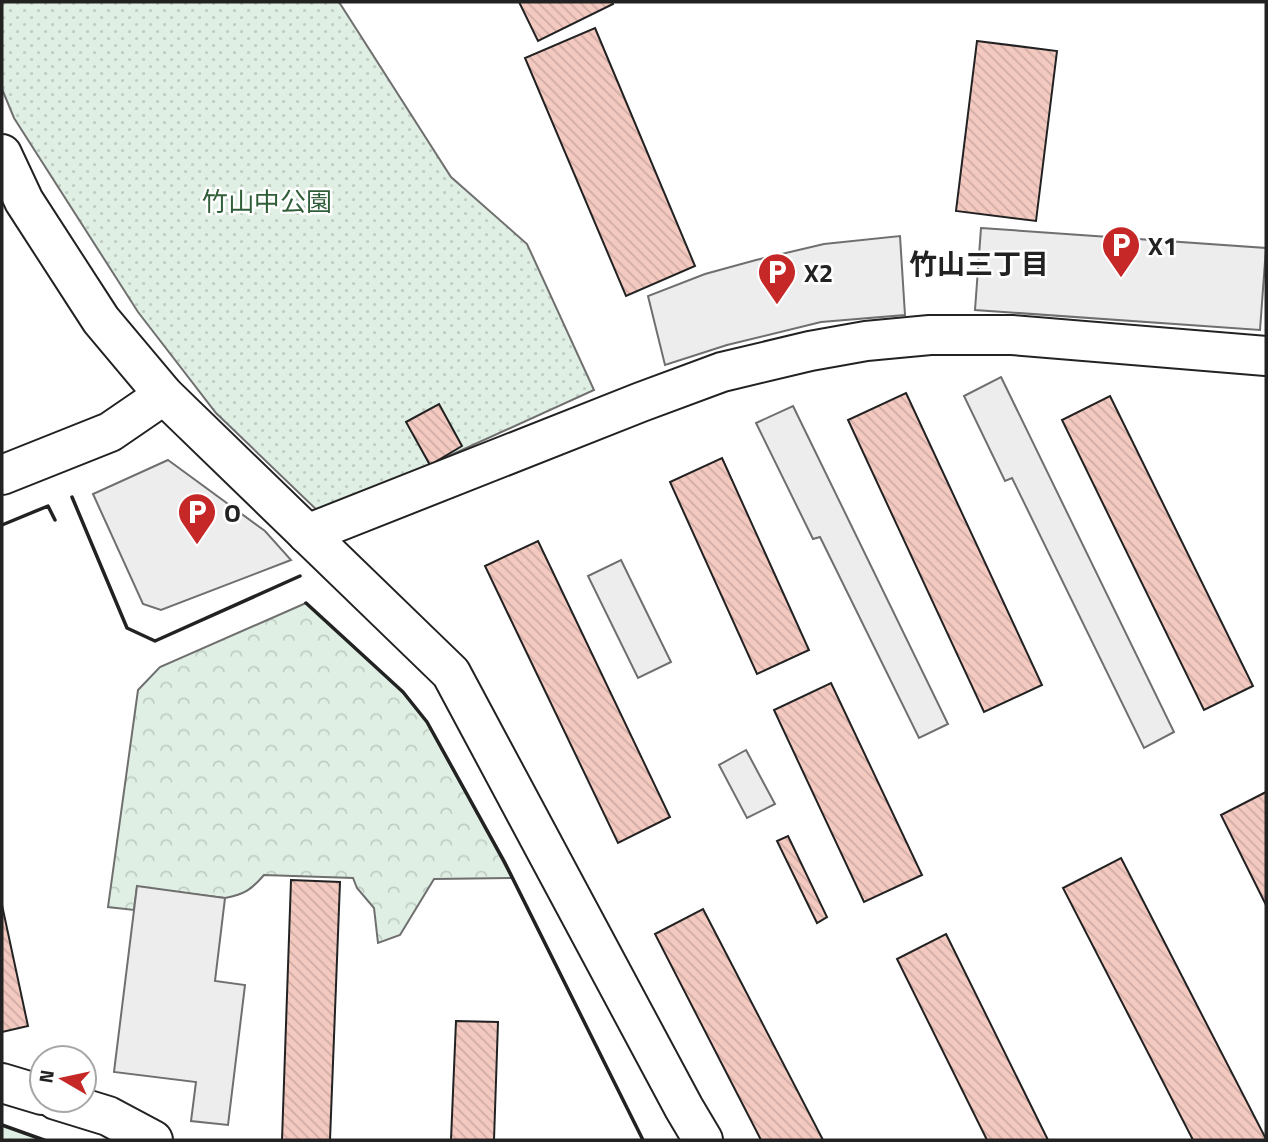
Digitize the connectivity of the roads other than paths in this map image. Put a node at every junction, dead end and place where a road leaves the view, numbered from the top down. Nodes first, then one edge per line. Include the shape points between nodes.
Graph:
1 (2, 154) edge
2 (1266, 356) edge
3 (164, 395) junction
4 (2, 475) edge
5 (307, 534) junction
6 (2, 1083) edge
7 (28, 1091) edge
8 (98, 1113) edge
9 (153, 1140) edge
10 (703, 1140) edge

1 - 3 street via 24,201 102,320
2 - 5 street via 1012,335 930,335 810,351 722,372
3 - 4 street via 110,432
3 - 5 street
5 - 10 street via 451,673
6 - 7 street
8 - 9 street

